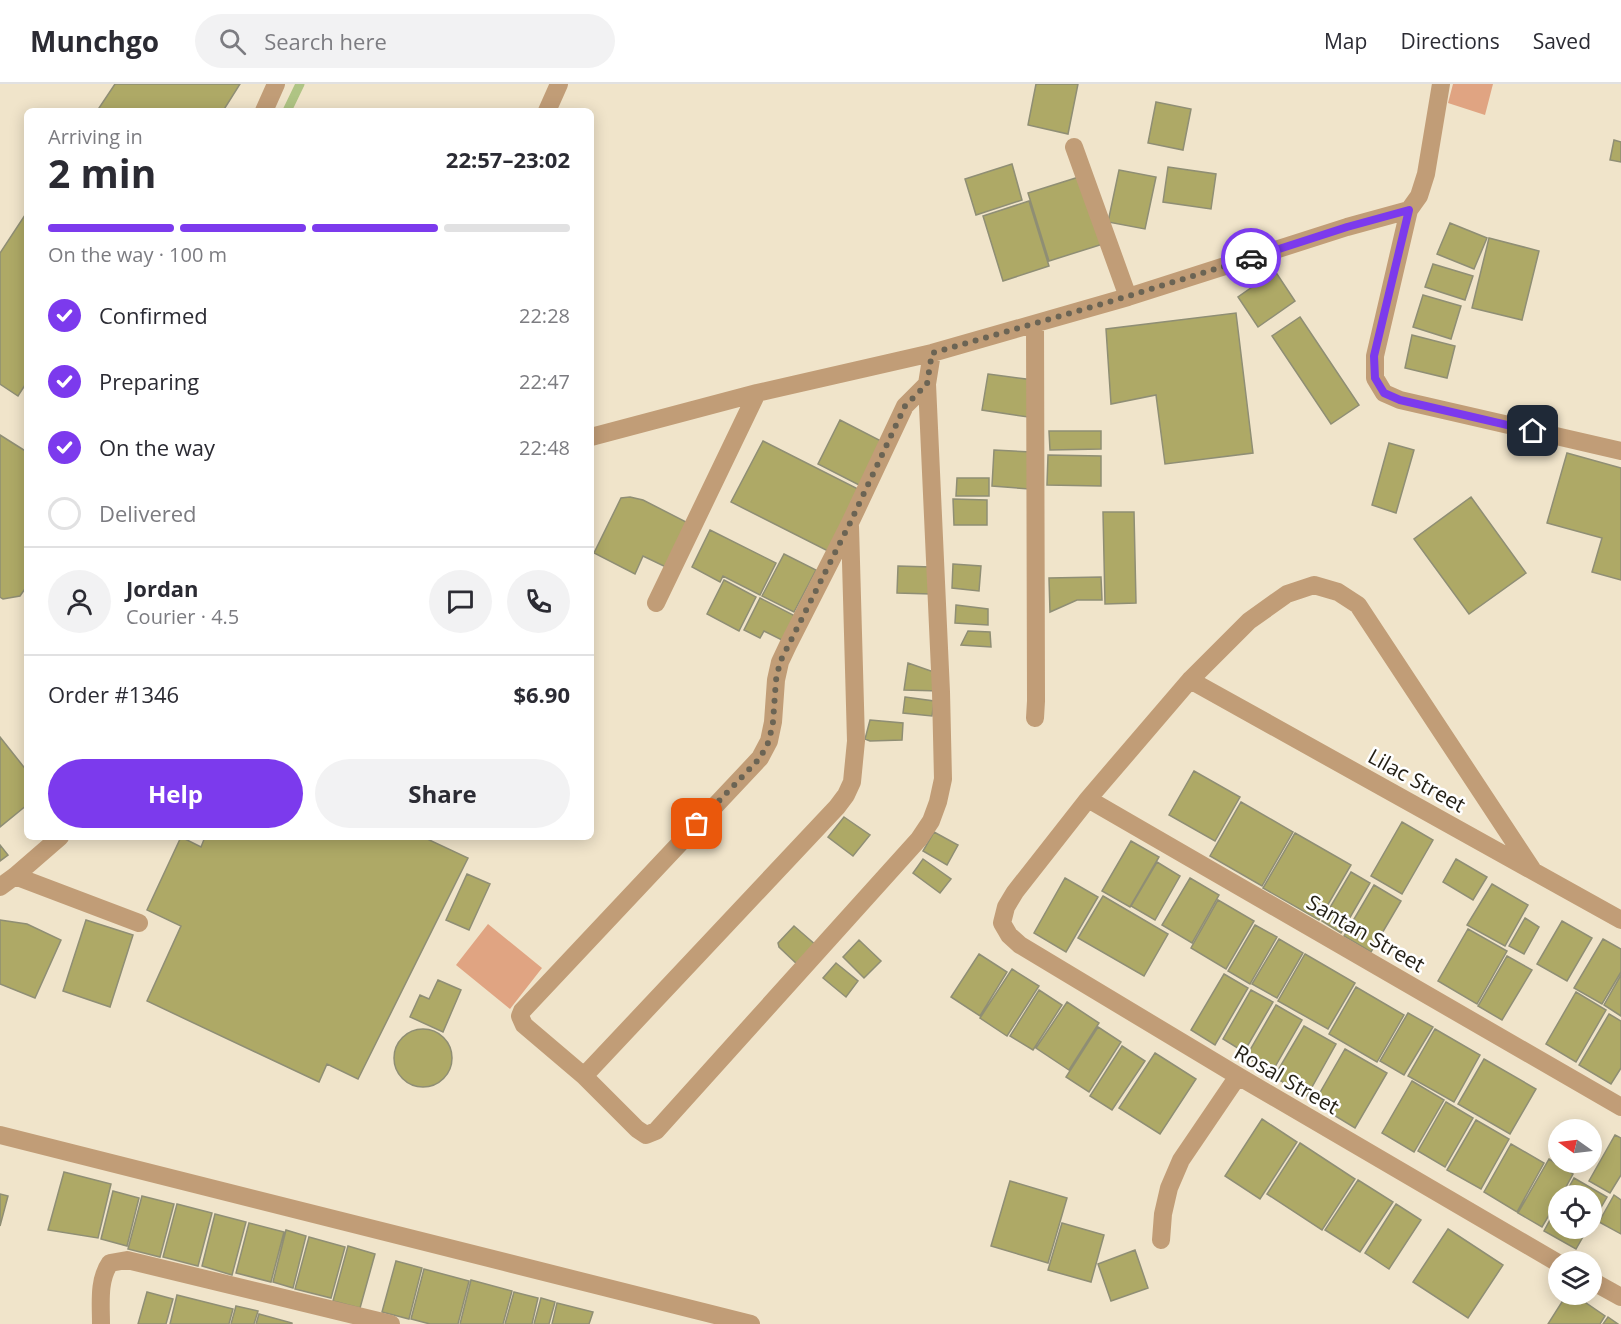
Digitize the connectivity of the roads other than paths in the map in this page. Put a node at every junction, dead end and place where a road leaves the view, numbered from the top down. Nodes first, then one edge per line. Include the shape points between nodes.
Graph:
1 (276, 84) edge
2 (560, 84) edge
3 (1441, 84) edge
4 (265, 108) edge
5 (548, 108) edge
6 (1074, 147) dead end
7 (1409, 210) junction
8 (1128, 297) junction
9 (1035, 324) junction
10 (932, 353) junction
11 (927, 384) junction
12 (758, 393) junction
13 (594, 436) edge
14 (1621, 451) edge
15 (850, 523) junction
16 (656, 603) dead end
17 (1190, 680) junction
18 (1035, 718) dead end
19 (1088, 799) junction
20 (57, 840) edge
21 (1532, 869) junction
22 (15, 876) junction
23 (0, 887) edge
24 (1621, 920) edge
25 (139, 923) dead end
26 (584, 1076) junction
27 (1238, 1076) junction
28 (1621, 1107) edge
29 (0, 1135) edge
30 (1161, 1240) dead end
31 (1548, 1257) edge
32 (1602, 1287) edge
33 (1621, 1297) edge
34 (100, 1324) edge
35 (391, 1324) edge
36 (751, 1324) edge

1 - 4 street
2 - 5 street
3 - 7 street via 1426,174 1419,196
6 - 8 street
7 - 8 street
7 - 14 street via 1374,356 1375,378 1384,393
8 - 9 street
9 - 10 street
9 - 18 street
10 - 11 street
10 - 12 street
11 - 15 street via 905,406
11 - 26 street via 943,754 943,779 931,821 656,1131 646,1135 641,1132
12 - 13 street
12 - 16 street
15 - 26 street via 856,741 852,783 837,807
15 - 26 street via 780,662 773,722 760,758 522,1011 524,1025
17 - 19 street
17 - 21 street, Lilac Street
17 - 21 street via 1249,621 1287,594 1314,585 1338,591 1358,605
19 - 27 street, Rosal Street via 1015,892 1002,923 1020,945
19 - 28 street, Santan Street
20 - 22 street
21 - 24 street, Lilac Street
22 - 23 street
22 - 25 street
27 - 30 street via 1180,1160 1168,1188
27 - 31 street, Rosal Street
29 - 36 street
32 - 33 street
34 - 35 street via 105,1270 110,1263 127,1260

